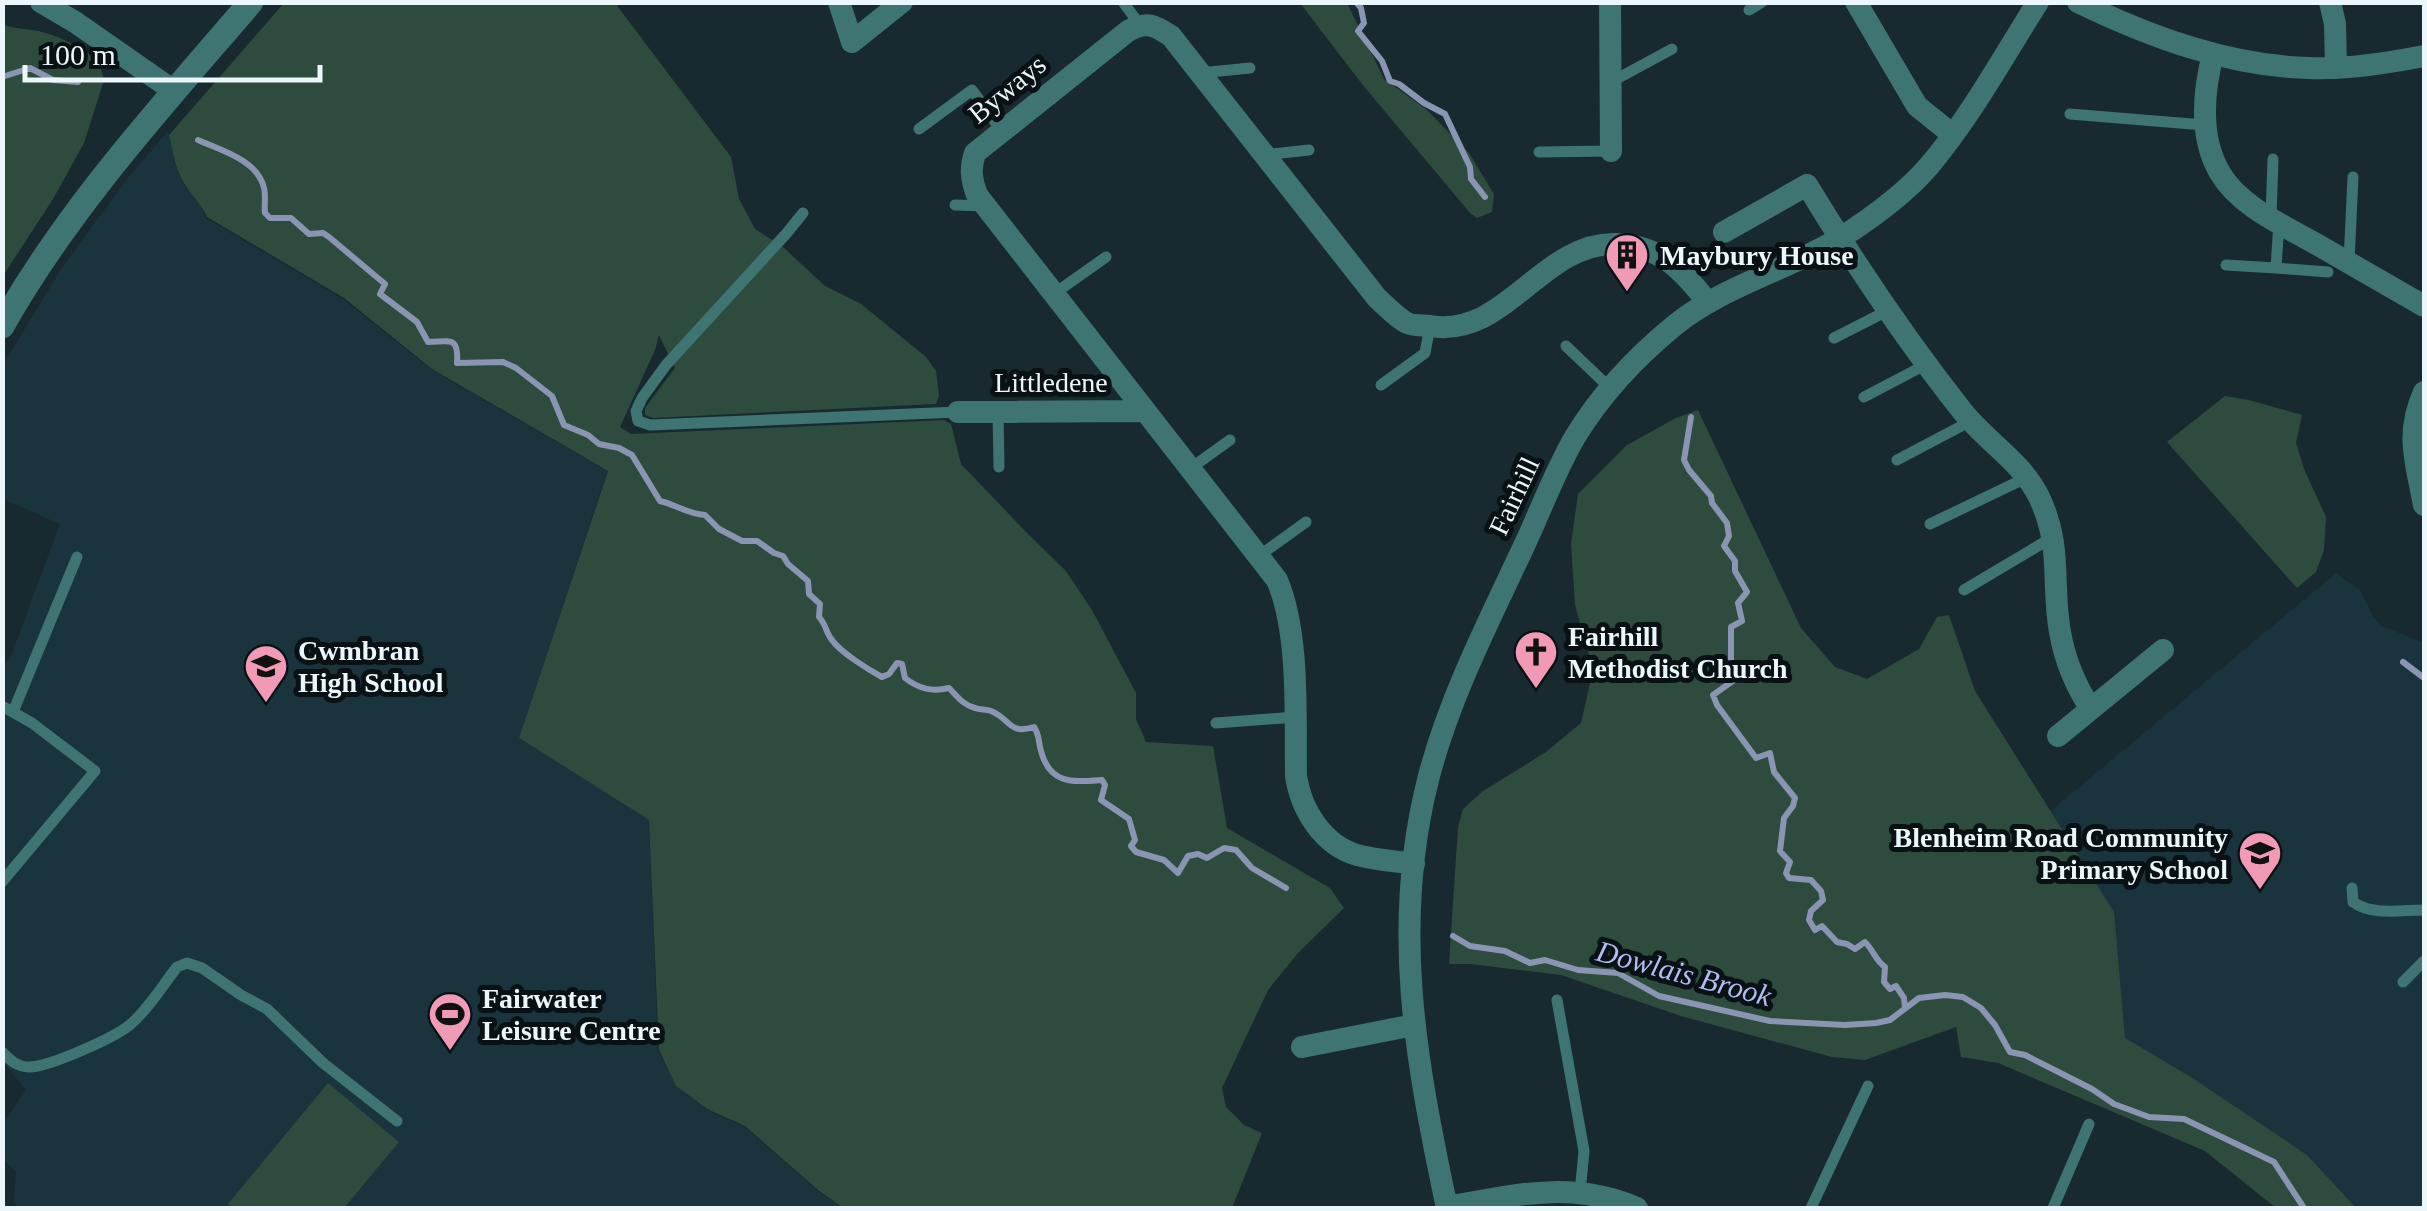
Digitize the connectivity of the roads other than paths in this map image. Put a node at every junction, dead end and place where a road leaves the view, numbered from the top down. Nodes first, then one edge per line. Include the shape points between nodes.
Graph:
1 (41, 2) edge
2 (251, 2) edge
3 (839, 2) edge
4 (902, 2) edge
5 (1123, 2) edge
6 (1610, 2) edge
7 (1762, 2) edge
8 (1856, 2) edge
9 (2038, 2) edge
10 (2078, 2) edge
11 (2330, 2) edge
12 (1749, 10) dead end
13 (1140, 25) junction
14 (1672, 49) dead end
15 (2213, 54) junction
16 (2424, 56) edge
17 (1250, 68) dead end
18 (2336, 68) junction
19 (1200, 74) junction
20 (1610, 82) junction
21 (174, 92) junction
22 (2070, 114) dead end
23 (2204, 125) junction
24 (919, 129) dead end
25 (1001, 130) junction
26 (1952, 135) junction
27 (1309, 150) dead end
28 (1611, 151) joint
29 (1539, 152) dead end
30 (1264, 155) junction
31 (2272, 159) dead end
32 (2353, 176) dead end
33 (955, 205) dead end
34 (985, 206) junction
35 (803, 213) dead end
36 (2275, 220) junction
37 (1724, 232) dead end
38 (1839, 238) junction
39 (1106, 257) dead end
40 (2226, 265) dead end
41 (2276, 268) junction
42 (2338, 268) junction
43 (1055, 293) junction
44 (1708, 303) junction
45 (2424, 306) edge
46 (1888, 311) junction
47 (2, 326) edge
48 (1430, 326) junction
49 (1834, 338) dead end
50 (1566, 346) dead end
51 (1927, 364) junction
52 (1381, 385) dead end
53 (1610, 388) junction
54 (2424, 392) edge
55 (1864, 397) dead end
56 (1144, 411) junction
57 (958, 412) joint
58 (998, 412) junction
59 (1971, 421) junction
60 (1230, 440) dead end
61 (1896, 460) dead end
62 (998, 467) dead end
63 (1191, 468) junction
64 (2028, 477) junction
65 (2422, 479) edge
66 (2424, 506) edge
67 (1306, 522) dead end
68 (1930, 524) dead end
69 (2052, 537) junction
70 (1259, 556) junction
71 (77, 557) dead end
72 (1964, 590) dead end
73 (2162, 650) dead end
74 (8, 709) edge
75 (2091, 709) junction
76 (1295, 717) junction
77 (1216, 723) dead end
78 (2058, 736) dead end
79 (1414, 864) junction
80 (2, 882) edge
81 (2352, 888) dead end
82 (2424, 910) edge
83 (2424, 961) edge
84 (2402, 982) dead end
85 (1557, 1000) dead end
86 (1414, 1025) junction
87 (1302, 1047) dead end
88 (2, 1052) edge
89 (1868, 1086) dead end
90 (396, 1121) dead end
91 (2089, 1124) dead end
92 (1580, 1193) junction
93 (1447, 1208) edge
94 (1638, 1208) edge
95 (1812, 1208) edge
96 (2053, 1208) edge

1 - 21 street
2 - 21 street
3 - 4 street via 852,42
5 - 13 lane
6 - 20 street
7 - 12 lane
8 - 26 street via 1917,106
9 - 26 street, Fairhill
10 - 15 street
11 - 18 street
13 - 19 street via 1171,36
13 - 25 street, Byways
14 - 20 lane
15 - 18 street
15 - 23 street
16 - 18 street
17 - 19 lane
19 - 30 street
20 - 28 street
21 - 47 street via 96,188
22 - 23 lane
23 - 36 street via 2221,174 2242,199
24 - 25 lane via 972,90
25 - 34 street, Byways via 976,152 971,166
26 - 38 street, Fairhill via 1906,189
27 - 30 lane
28 - 29 lane
30 - 48 street via 1377,298 1408,323
31 - 36 lane
32 - 42 lane
33 - 34 lane
34 - 43 street, Byways
35 - 57 lane via 666,365 642,398 638,421
36 - 41 lane
36 - 42 street
37 - 38 street via 1807,186
38 - 44 street, Fairhill
38 - 46 street
39 - 43 lane
40 - 41 lane
41 - 42 lane
42 - 45 street
43 - 56 street, Byways
44 - 48 street via 1667,258 1634,245 1606,244 1564,258 1478,321
44 - 53 street, Fairhill
46 - 49 lane
46 - 51 street
48 - 52 lane via 1425,353
50 - 53 lane
51 - 55 lane
51 - 59 street
53 - 79 street, Fairhill via 1574,439 1444,726 1428,776
54 - 65 street via 2412,434
56 - 58 street, Littledene
56 - 63 street, Byways
57 - 58 street, Littledene
58 - 62 lane
59 - 61 lane
59 - 64 street
60 - 63 lane
63 - 70 street, Byways
64 - 68 lane
64 - 69 street
65 - 66 street
67 - 70 lane
69 - 72 lane
69 - 75 street via 2065,657
70 - 76 street, Byways via 1286,602
71 - 74 lane
73 - 75 street
74 - 80 lane via 95,771
75 - 78 street
76 - 77 lane
76 - 79 street, Byways via 1298,794 1317,826 1354,854
79 - 86 street, Fairhill via 1408,972
81 - 82 lane via 2360,907
83 - 84 lane
85 - 92 lane via 1584,1151
86 - 87 street
86 - 93 street, Fairhill
88 - 90 lane via 26,1067 40,1065 113,1036 187,964 267,1009
89 - 95 lane
91 - 96 lane
92 - 93 street via 1528,1192
92 - 94 street

